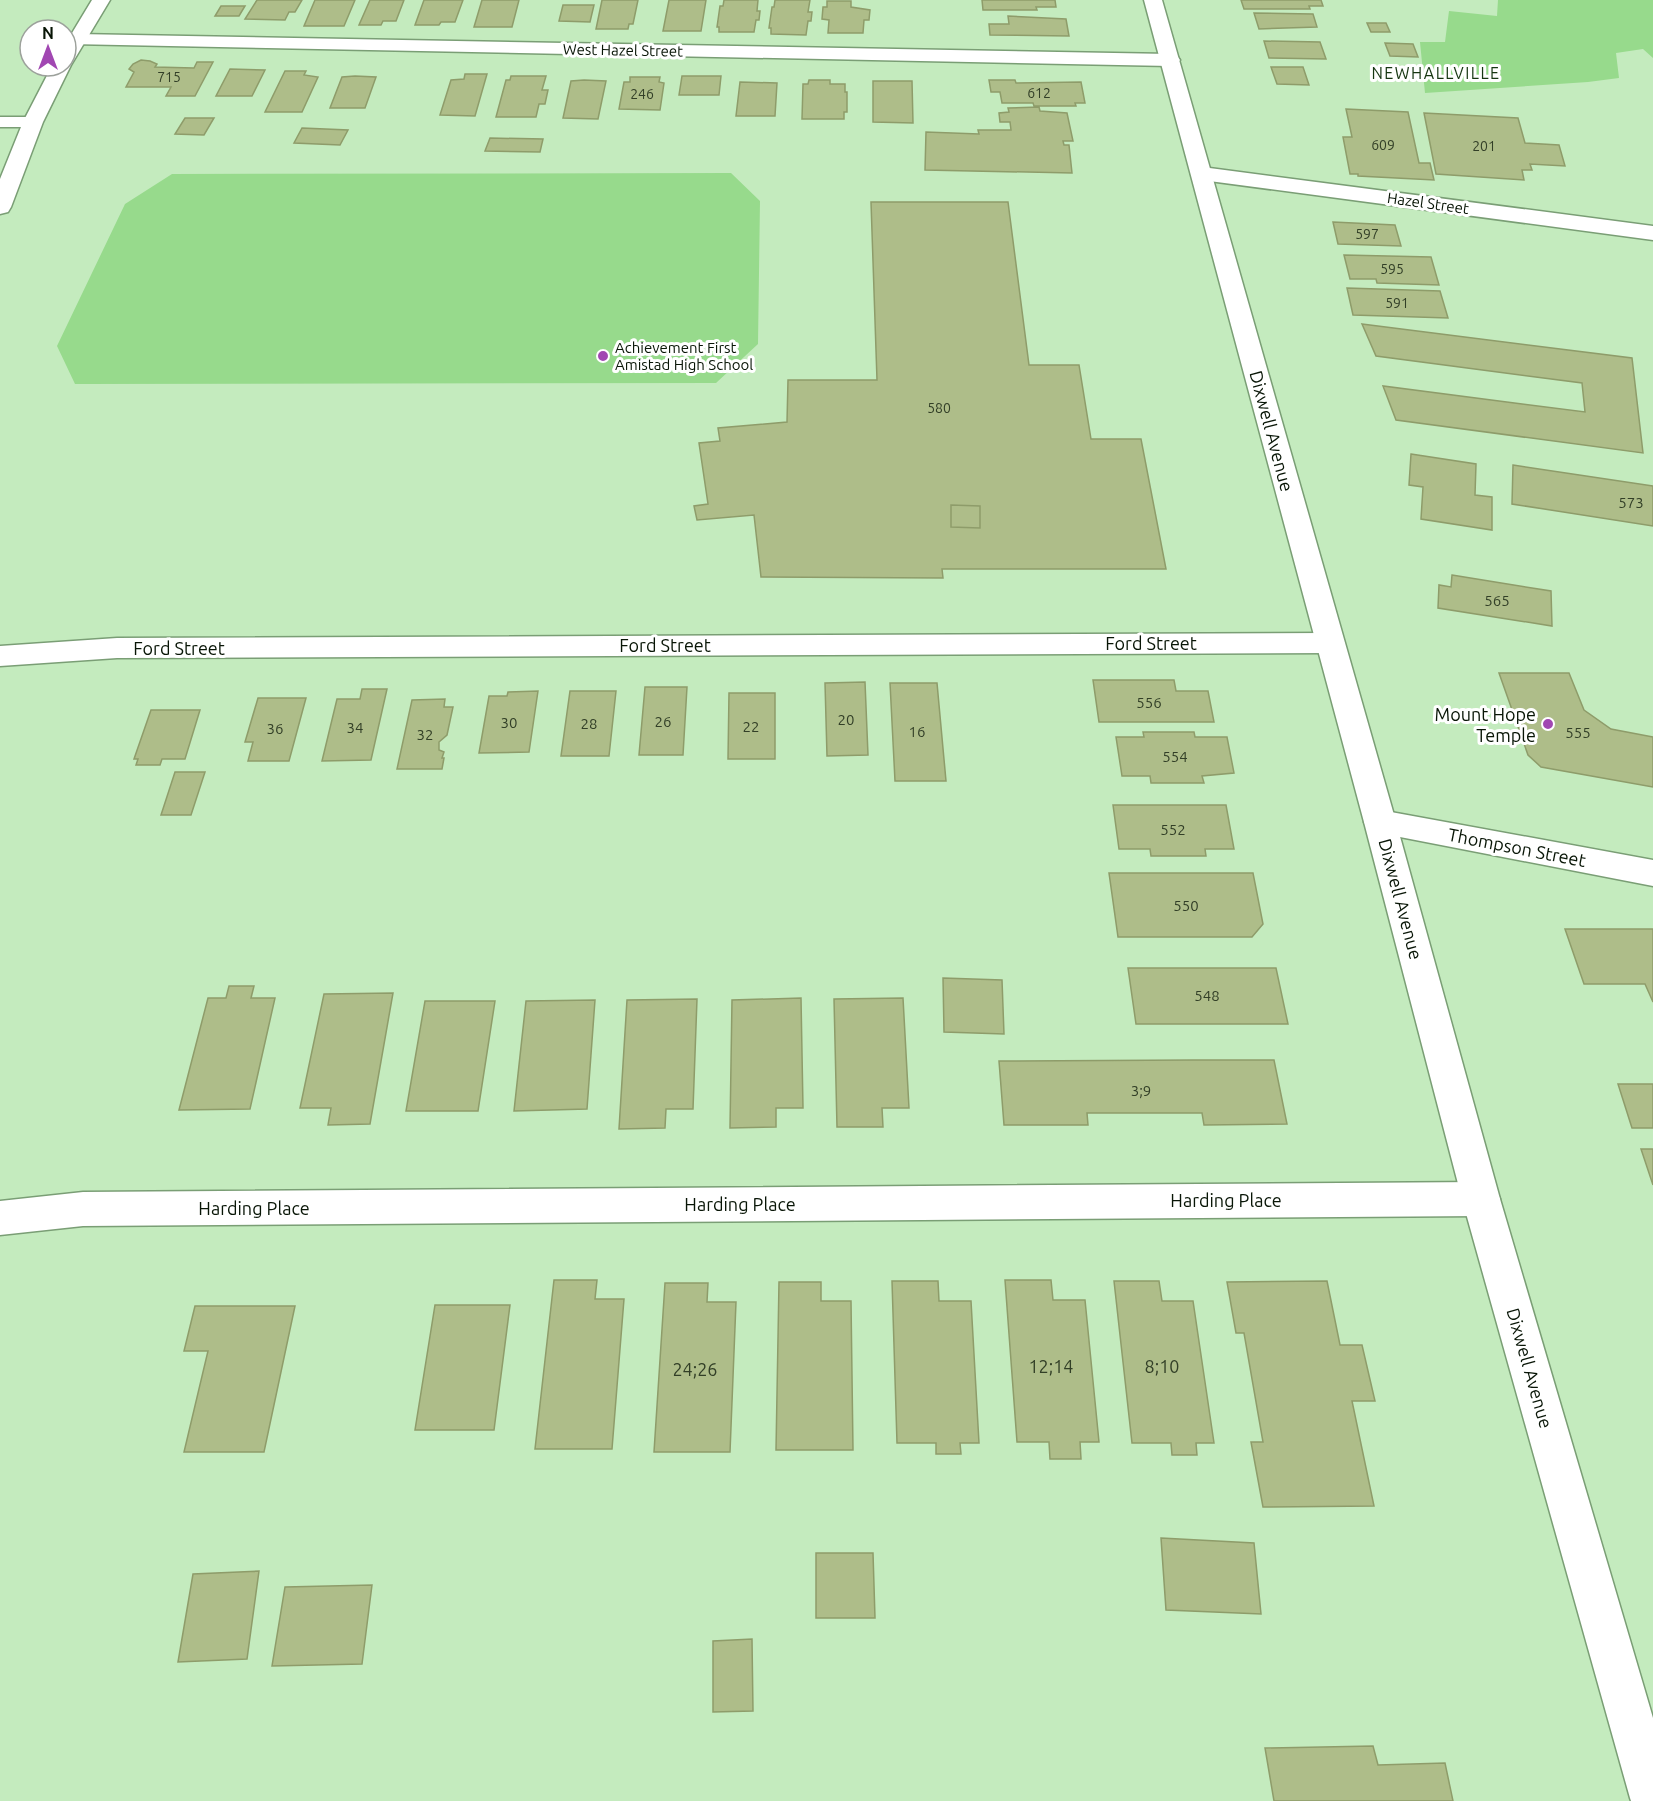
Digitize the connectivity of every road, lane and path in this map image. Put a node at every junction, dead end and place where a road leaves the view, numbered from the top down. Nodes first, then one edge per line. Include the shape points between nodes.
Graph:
1 (101, 0) edge
2 (1153, 0) edge
3 (78, 38) edge
4 (78, 40) edge
5 (1170, 60) junction
6 (57, 78) edge
7 (0, 122) edge
8 (33, 122) junction
9 (6, 173) edge
10 (1202, 174) junction
11 (0, 207) edge
12 (1653, 233) edge
13 (1329, 643) junction
14 (0, 656) edge
15 (1380, 822) junction
16 (1653, 873) edge
17 (1481, 1199) junction
18 (0, 1218) edge
19 (1653, 1798) edge

1 - 3 street
2 - 5 street, Dixwell Avenue
4 - 5 street, West Hazel Street
5 - 10 street, Dixwell Avenue
6 - 8 street
7 - 8 lane
8 - 9 street
9 - 11 street
10 - 12 street, Hazel Street
10 - 13 street, Dixwell Avenue
13 - 14 street, Ford Street via 117,648
13 - 15 street, Dixwell Avenue
15 - 16 street, Thompson Street
15 - 17 street, Dixwell Avenue
17 - 18 street, Harding Place via 83,1209
17 - 19 street, Dixwell Avenue

